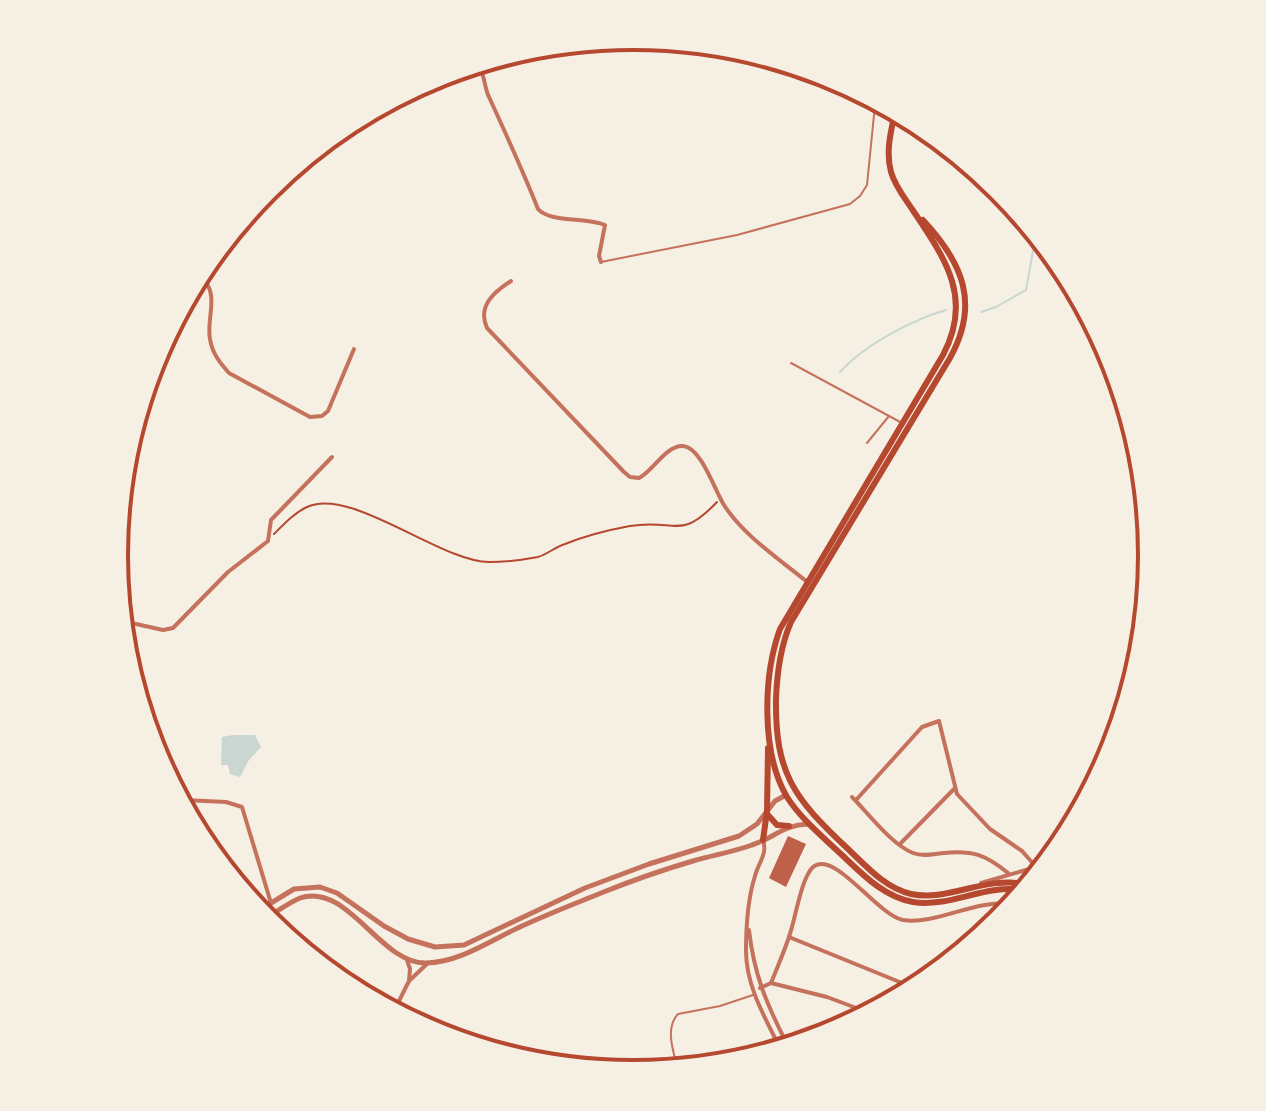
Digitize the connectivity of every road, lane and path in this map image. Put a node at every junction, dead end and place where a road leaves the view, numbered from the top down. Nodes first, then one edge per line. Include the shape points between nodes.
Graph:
1 (483, 73) edge
2 (874, 112) edge
3 (893, 122) edge
4 (907, 202) junction
5 (601, 262) joint
6 (511, 281) dead end
7 (207, 285) edge
8 (354, 349) dead end
9 (791, 363) dead end
10 (889, 416) junction
11 (902, 423) junction
12 (867, 443) dead end
13 (332, 457) dead end
14 (721, 499) junction
15 (268, 541) junction
16 (806, 581) junction
17 (132, 623) edge
18 (769, 736) junction
19 (954, 789) junction
20 (786, 795) junction
21 (191, 800) edge
22 (767, 811) junction
23 (813, 816) junction
24 (810, 824) junction
25 (789, 826) junction
26 (763, 840) junction
27 (900, 844) junction
28 (1033, 864) edge
29 (1030, 868) edge
30 (1008, 873) junction
31 (1018, 883) edge
32 (978, 885) junction
33 (1012, 890) edge
34 (271, 903) junction
35 (999, 904) edge
36 (268, 905) edge
37 (276, 912) edge
38 (748, 926) junction
39 (395, 933) junction
40 (789, 937) junction
41 (385, 944) junction
42 (435, 947) junction
43 (405, 958) junction
44 (428, 963) junction
45 (409, 981) junction
46 (771, 983) junction
47 (902, 983) edge
48 (760, 988) junction
49 (754, 994) junction
50 (398, 1003) edge
51 (858, 1009) edge
52 (770, 1012) junction
53 (764, 1015) junction
54 (784, 1038) edge
55 (776, 1040) edge
56 (676, 1059) edge

1 - 5 street via 538,209 544,215 605,225
2 - 5 lane via 867,185 850,204 737,235
3 - 4 main road via 889,165
4 - 11 main road via 948,266 957,305 948,345
4 - 23 main road via 955,262 965,291 965,318 950,358 783,643 777,743 790,782
6 - 14 street via 483,312 487,328 508,352 630,477 643,476 672,449 688,447
7 - 8 street via 209,335 220,363 310,417 328,411
9 - 10 lane
10 - 11 lane
10 - 12 lane
11 - 16 main road
13 - 15 street via 271,520
14 - 15 path via 691,525 627,527 563,544 537,557 506,561 467,559 399,527 323,502 306,507
14 - 16 street via 742,526
15 - 17 street via 228,572 173,628
16 - 18 main road via 773,649
18 - 20 main road
18 - 22 main road
19 - 27 street
19 - 27 street via 937,720 922,727 854,798
19 - 28 street via 990,829
20 - 22 street
20 - 23 main road
20 - 24 main road
21 - 34 street via 242,807
22 - 25 main road via 773,823
22 - 26 main road
22 - 42 street via 739,836 585,888 464,945
23 - 32 main road via 895,888 933,895
24 - 25 street
24 - 33 main road via 869,879 900,898 933,903
25 - 26 street
26 - 38 street via 766,848 754,878
26 - 44 street via 613,889 458,957
27 - 30 street via 918,854 983,855
29 - 30 street
30 - 32 street
31 - 32 main road
34 - 36 street
34 - 39 street via 301,887 326,888
35 - 40 street via 901,919 882,910 840,870 819,864 807,877
37 - 41 street via 298,899 318,897 343,909
38 - 48 street
38 - 49 street via 746,963
39 - 41 street
39 - 42 street
40 - 46 street
40 - 47 street
41 - 43 street
42 - 44 street
43 - 44 street
43 - 45 street
44 - 45 street
45 - 50 street
46 - 48 street
46 - 51 street
48 - 52 street
49 - 53 street
49 - 56 lane via 673,1018
52 - 53 street
52 - 54 street
53 - 55 street

